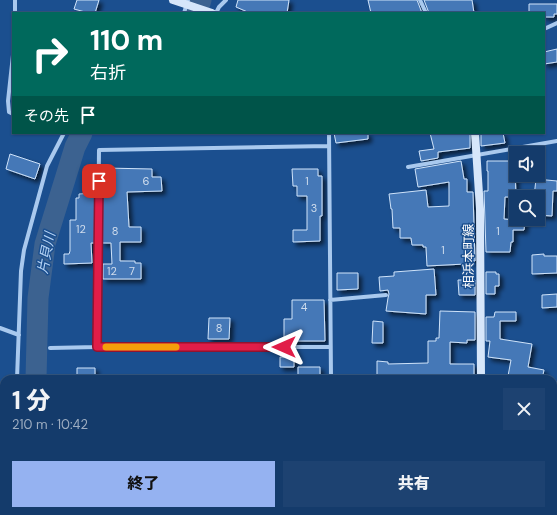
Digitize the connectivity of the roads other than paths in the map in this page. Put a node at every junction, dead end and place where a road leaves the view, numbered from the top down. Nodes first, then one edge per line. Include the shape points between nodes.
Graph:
1 (15, 0) edge
2 (172, 0) edge
3 (226, 0) edge
4 (420, 0) edge
5 (187, 6) edge
6 (15, 12) edge
7 (209, 12) edge
8 (216, 12) edge
9 (426, 12) edge
10 (557, 23) edge
11 (545, 29) edge
12 (12, 64) edge
13 (12, 114) edge
14 (62, 134) edge
15 (329, 134) edge
16 (475, 134) edge
17 (557, 141) edge
18 (329, 146) junction
19 (476, 155) junction
20 (408, 167) dead end
21 (386, 295) dead end
22 (330, 300) junction
23 (0, 328) edge
24 (19, 335) junction
25 (97, 347) junction
26 (330, 347) junction
27 (50, 348) dead end
28 (16, 375) edge
29 (331, 375) edge
30 (481, 375) edge

1 - 6 street
2 - 5 main road
3 - 8 street
4 - 9 street
5 - 7 main road
10 - 11 street
12 - 13 street via 8,101 9,112
14 - 24 street via 47,166 24,250
15 - 18 street
16 - 19 main road, 相浜本町線
17 - 19 street
18 - 22 street
18 - 25 street via 99,150
19 - 20 street
19 - 30 main road, 相浜本町線 via 480,209
21 - 22 street
22 - 26 street
23 - 24 street
24 - 28 street
25 - 26 street
25 - 27 street
26 - 29 street

